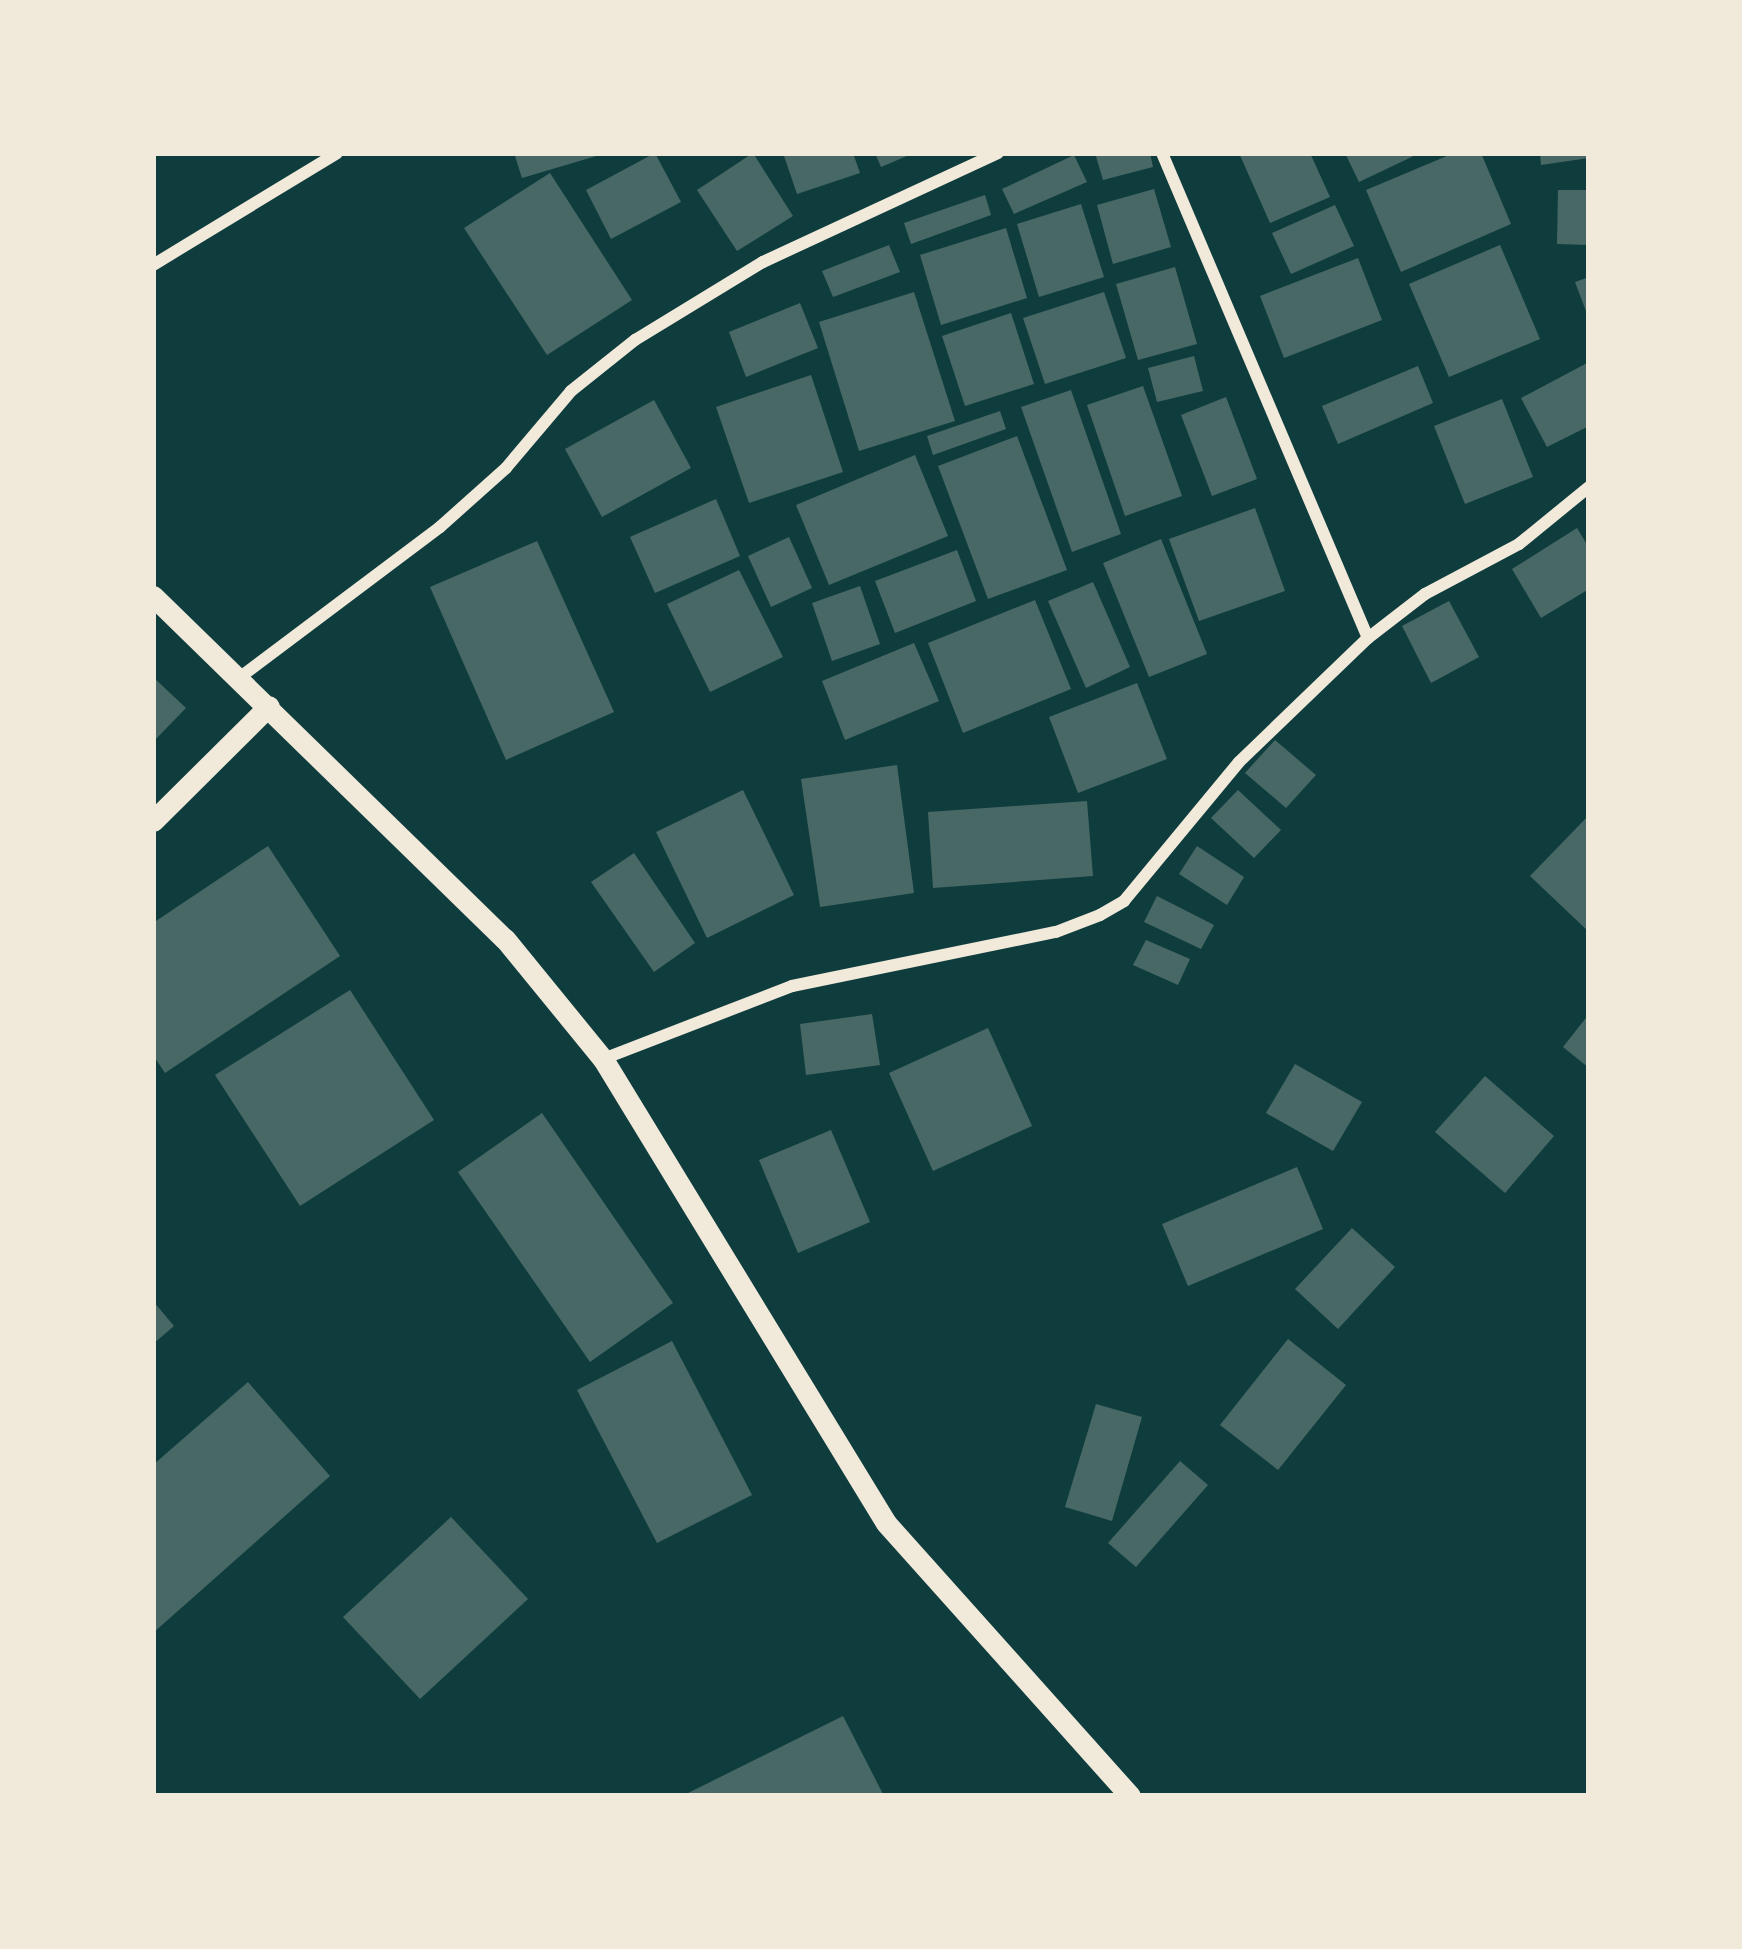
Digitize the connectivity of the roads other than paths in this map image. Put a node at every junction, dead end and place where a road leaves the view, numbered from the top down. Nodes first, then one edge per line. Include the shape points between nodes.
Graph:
1 (337, 153) edge
2 (998, 153) edge
3 (1162, 153) edge
4 (153, 265) edge
5 (1589, 488) edge
6 (153, 596) edge
7 (1368, 638) junction
8 (239, 678) junction
9 (268, 706) junction
10 (153, 820) edge
11 (603, 1060) junction
12 (1130, 1796) edge

1 - 4 street
2 - 8 street via 764,262 634,340 571,391 506,468 440,526
3 - 7 street
5 - 7 street via 1519,544 1425,594
6 - 8 street
7 - 11 street via 1239,762 1124,901 1080,926 792,986
8 - 9 street
9 - 10 street
9 - 11 street via 476,908
11 - 12 street via 886,1523

